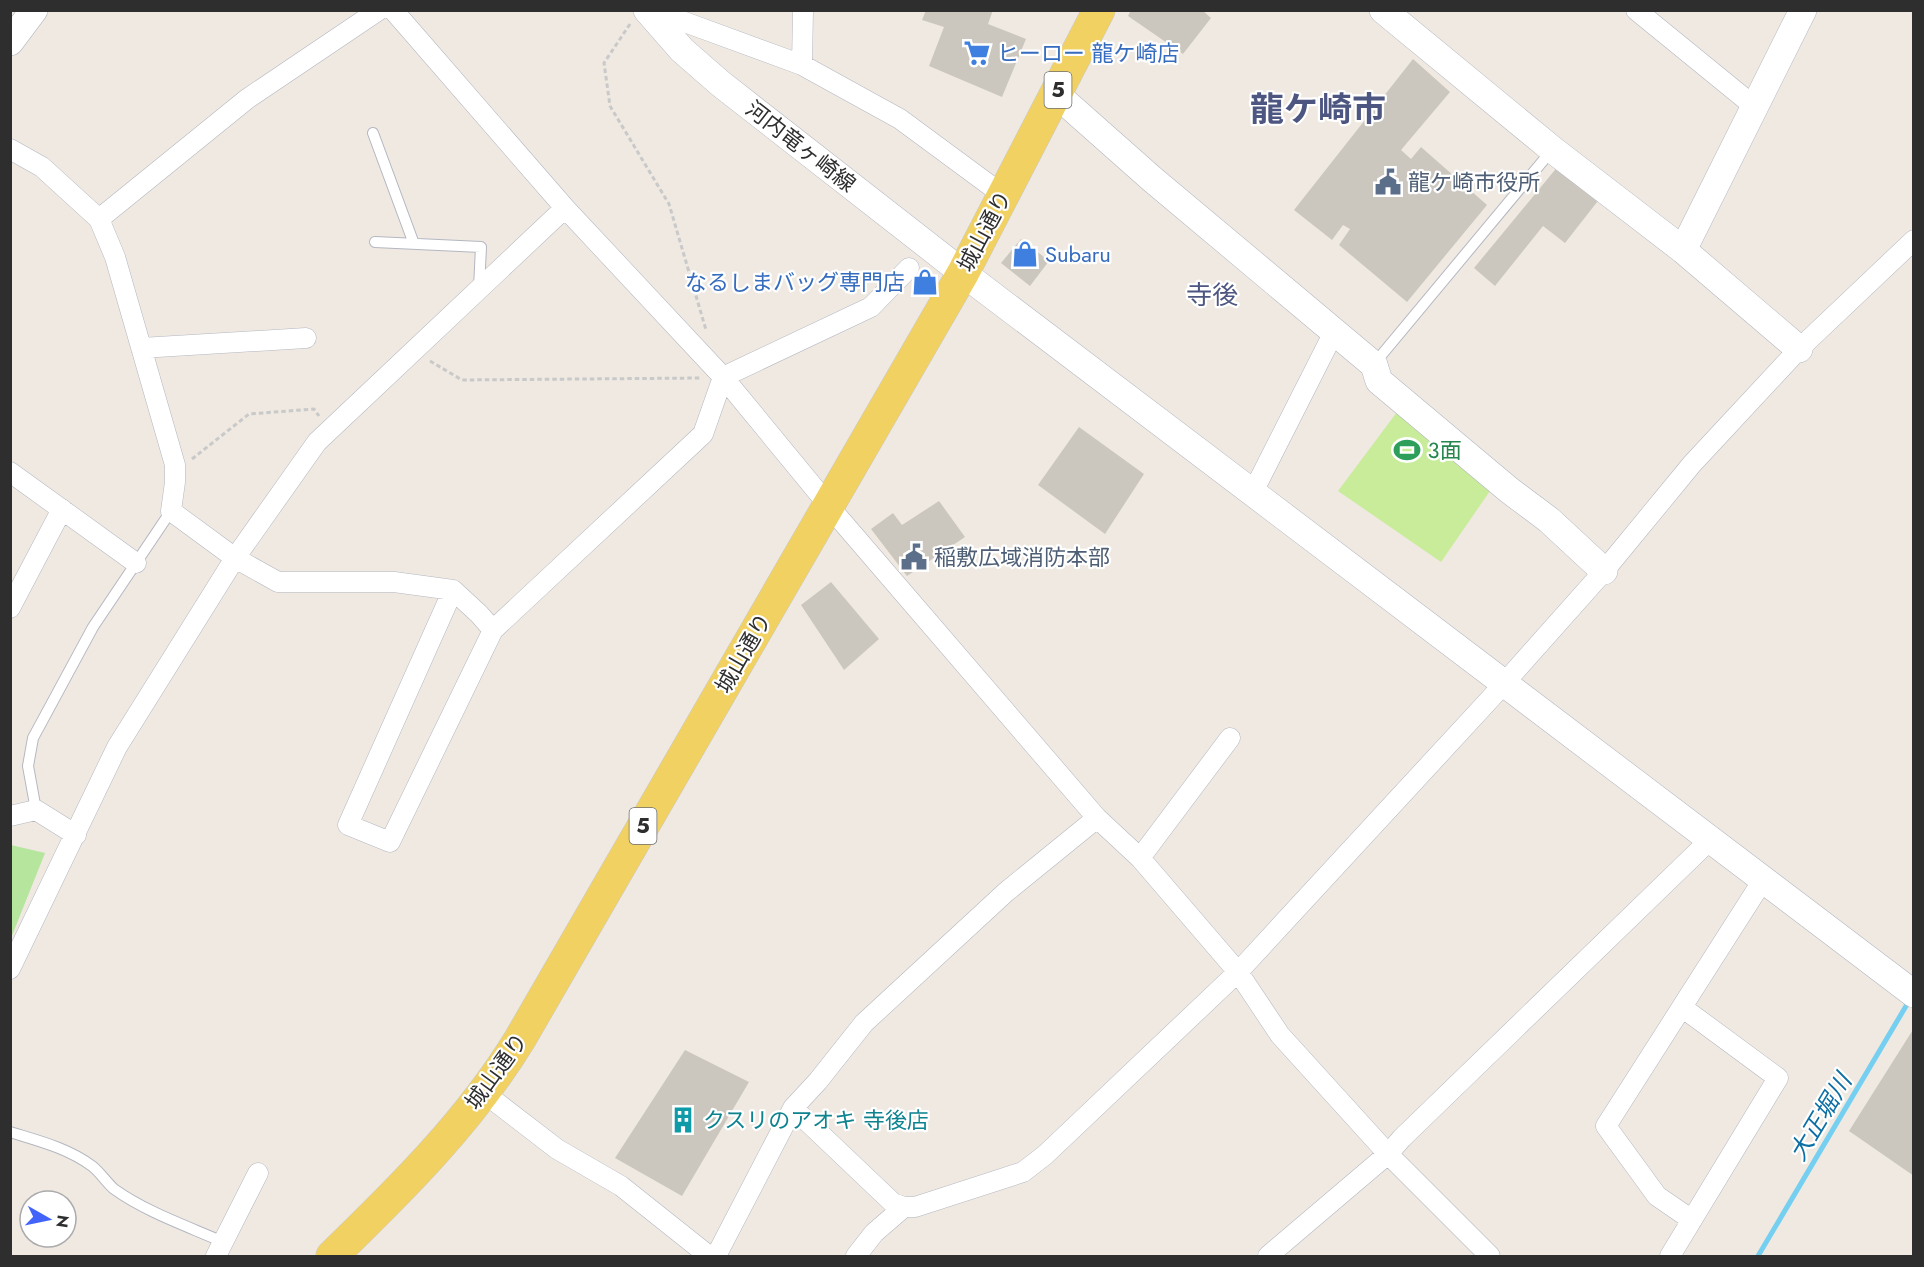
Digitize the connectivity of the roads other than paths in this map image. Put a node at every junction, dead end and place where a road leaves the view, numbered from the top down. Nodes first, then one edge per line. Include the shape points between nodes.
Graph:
1 (379, 10) edge
2 (393, 10) edge
3 (803, 10) edge
4 (1099, 10) edge
5 (1383, 10) edge
6 (1636, 10) edge
7 (1803, 10) edge
8 (643, 15) edge
9 (802, 65) junction
10 (1056, 94) junction
11 (1755, 107) junction
12 (373, 133) dead end
13 (10, 148) edge
14 (1553, 150) junction
15 (1003, 195) junction
16 (565, 208) junction
17 (99, 219) junction
18 (1914, 240) edge
19 (375, 242) dead end
20 (414, 244) junction
21 (1683, 250) junction
22 (909, 267) dead end
23 (963, 273) junction
24 (479, 288) junction
25 (1334, 332) junction
26 (306, 338) dead end
27 (141, 348) junction
28 (1799, 349) junction
29 (1374, 365) junction
30 (723, 377) junction
31 (10, 472) edge
32 (1253, 492) junction
33 (828, 505) junction
34 (62, 509) junction
35 (171, 511) junction
36 (235, 558) junction
37 (136, 563) junction
38 (1604, 571) junction
39 (453, 590) junction
40 (10, 608) edge
41 (493, 630) junction
42 (1504, 682) junction
43 (1230, 738) dead end
44 (36, 810) junction
45 (10, 816) edge
46 (1097, 818) junction
47 (76, 835) junction
48 (1711, 839) junction
49 (1140, 858) junction
50 (1763, 880) junction
51 (10, 969) edge
52 (1238, 972) junction
53 (1914, 994) edge
54 (1683, 1008) junction
55 (483, 1092) junction
56 (793, 1108) junction
57 (10, 1132) edge
58 (1388, 1154) junction
59 (258, 1173) dead end
60 (904, 1207) junction
61 (1692, 1220) junction
62 (220, 1249) edge
63 (1673, 1256) edge
64 (332, 1257) edge
65 (709, 1257) edge
66 (716, 1257) edge
67 (856, 1257) edge
68 (1268, 1257) edge
69 (1490, 1257) edge

1 - 17 street via 247,99
2 - 16 street
3 - 9 street
4 - 10 main road, 城山通り / 5
5 - 14 street
6 - 11 street
7 - 11 street
8 - 9 street via 671,17
8 - 23 street, 河内竜ヶ崎線 via 721,84
9 - 15 street via 900,119
10 - 15 main road, 城山通り / 5
10 - 25 street
11 - 21 street
12 - 20 lane
13 - 17 street via 42,167
14 - 21 street
14 - 29 lane
15 - 23 main road, 城山通り / 5
16 - 24 street
16 - 30 street
17 - 27 street via 115,257
18 - 28 street
19 - 20 lane
20 - 24 lane via 481,247
21 - 28 street
22 - 30 street via 871,307
23 - 32 street, 河内竜ヶ崎線
23 - 33 main road, 城山通り / 5
24 - 36 street via 317,441
25 - 29 street
25 - 32 street
26 - 27 street
27 - 35 street via 175,465
28 - 38 street via 1692,464
29 - 38 street via 1379,381 1549,520
30 - 33 street
30 - 41 street via 703,434
31 - 34 street
32 - 42 street, 河内竜ヶ崎線
33 - 46 street
33 - 55 main road, 城山通り / 5 via 520,1039
34 - 37 street
34 - 40 street
35 - 36 street
35 - 37 lane
36 - 39 street via 278,582 394,582
36 - 47 street via 117,747
37 - 44 lane via 93,627 33,738 28,766
38 - 42 street
39 - 41 street
39 - 41 street via 348,825 390,842
42 - 48 street, 河内竜ヶ崎線
42 - 52 street
43 - 49 street
44 - 45 street
44 - 47 street
46 - 49 street
46 - 56 street via 1006,892 864,1023
47 - 51 street
48 - 50 street, 河内竜ヶ崎線
48 - 58 street
49 - 52 street
50 - 53 street, 河内竜ヶ崎線
50 - 54 street
52 - 58 street via 1280,1035
52 - 60 street via 1023,1172 915,1207
54 - 61 street via 1606,1126 1657,1196
54 - 61 street via 1778,1078
55 - 64 main road, 城山通り / 5 via 413,1174
55 - 65 street via 557,1149 621,1186
56 - 60 street via 893,1203
56 - 66 street
57 - 62 lane via 81,1158 122,1193
58 - 68 street
58 - 69 street
59 - 62 street
60 - 67 street via 874,1233
61 - 63 street

